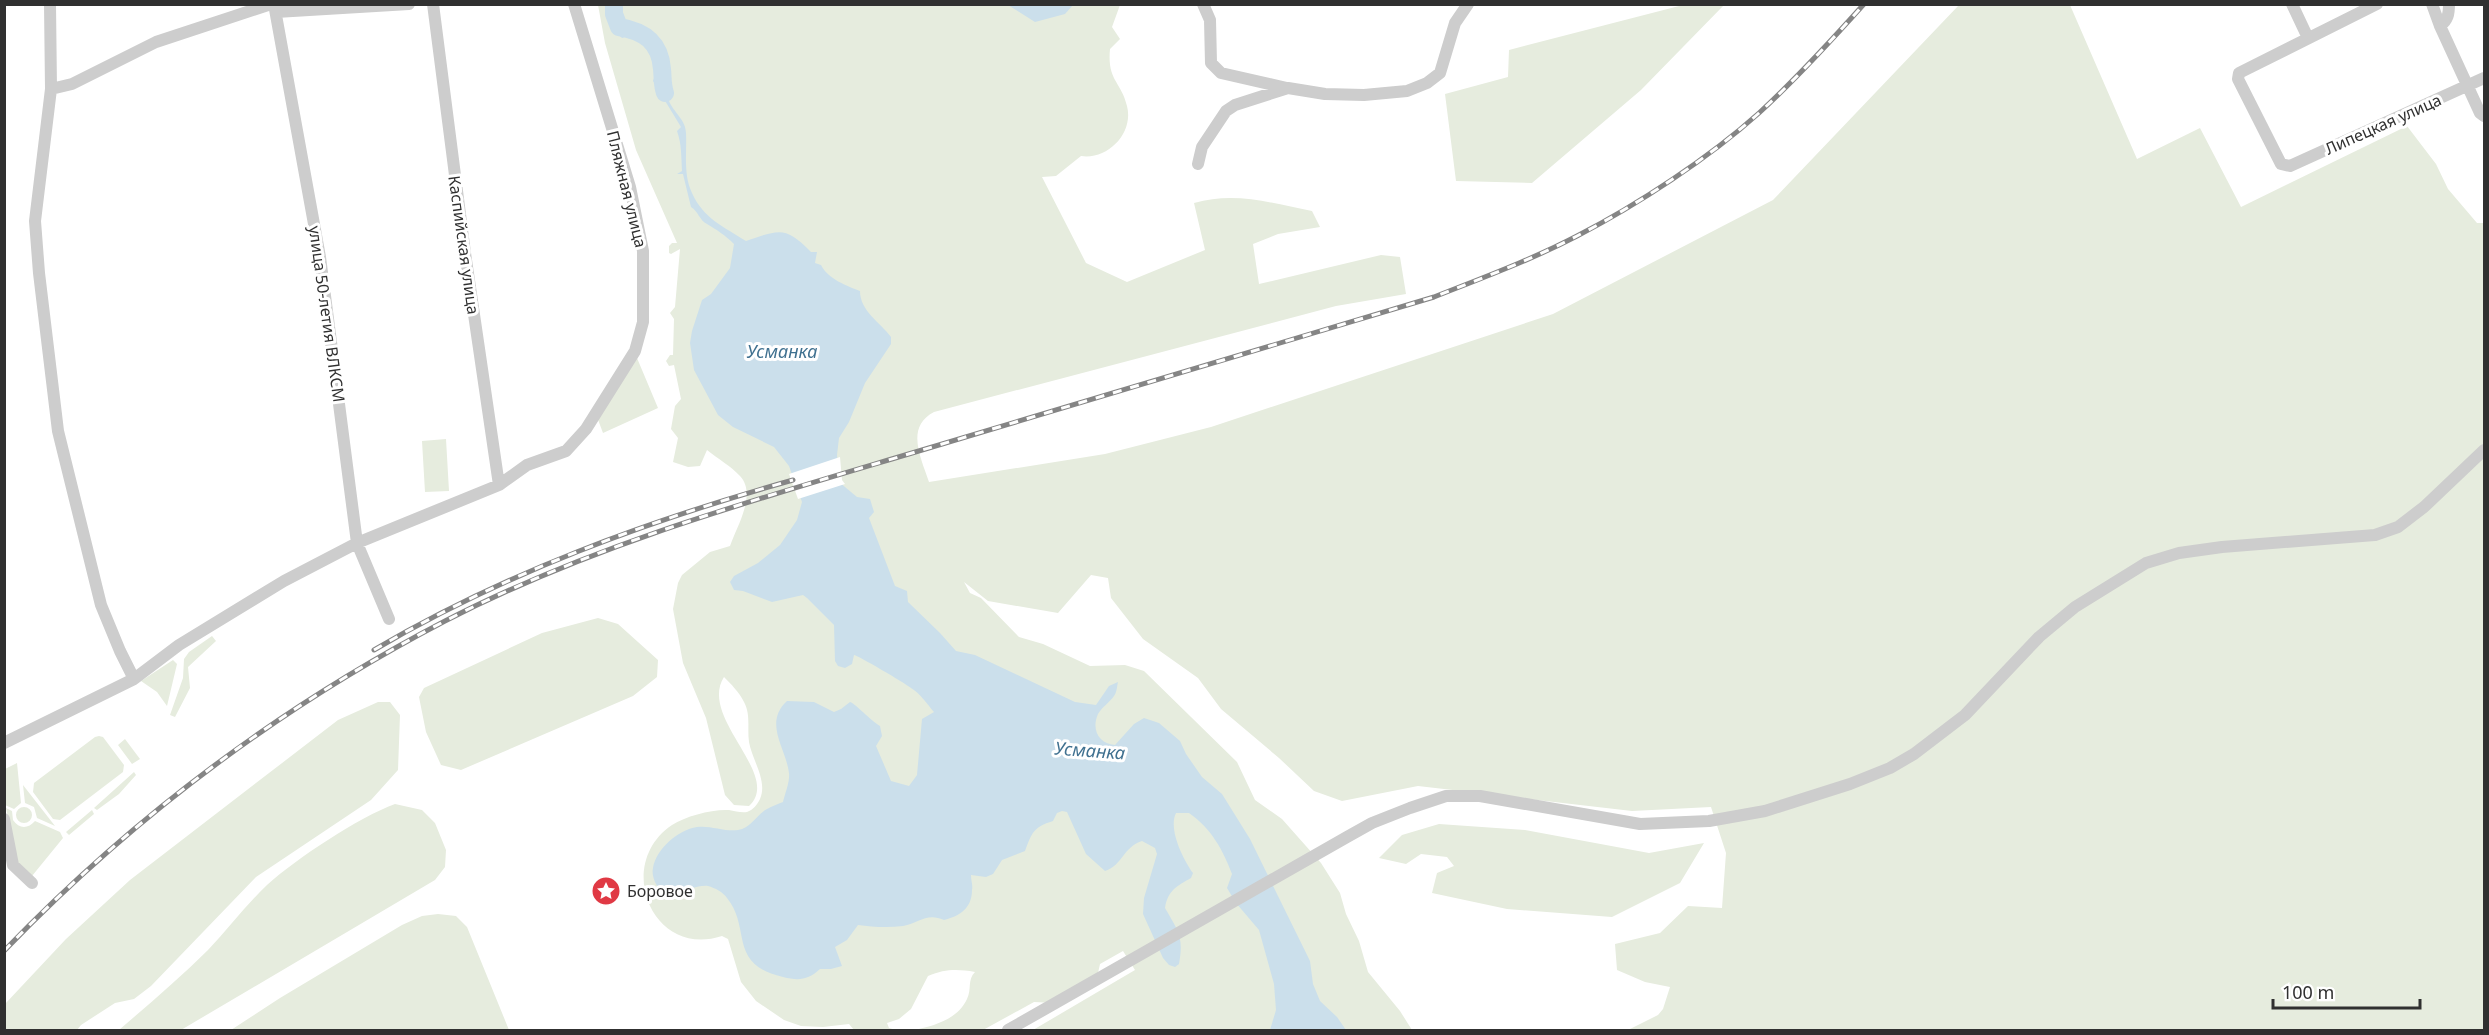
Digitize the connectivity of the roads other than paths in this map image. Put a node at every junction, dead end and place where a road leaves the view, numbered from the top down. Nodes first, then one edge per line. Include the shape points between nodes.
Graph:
1 (50, 4) edge
2 (409, 4) edge
3 (433, 4) edge
4 (574, 4) edge
5 (1203, 4) edge
6 (1468, 4) edge
7 (2292, 4) edge
8 (2377, 4) edge
9 (2432, 4) edge
10 (2449, 4) edge
11 (274, 7) edge
12 (2440, 26) junction
13 (2308, 38) junction
14 (2484, 78) edge
15 (2468, 85) junction
16 (1288, 88) junction
17 (51, 89) junction
18 (2484, 116) edge
19 (1198, 164) dead end
20 (2484, 450) edge
21 (500, 485) junction
22 (357, 543) junction
23 (390, 619) dead end
24 (134, 679) junction
25 (4, 743) edge
26 (4, 819) edge
27 (32, 883) dead end
28 (1008, 1030) edge

1 - 17 street
2 - 11 street
3 - 21 street, Каспийская улица
4 - 21 street, Пляжная улица via 634,208 643,251 643,322 635,351 586,429 566,451 526,465
5 - 16 street via 1210,20 1211,63 1221,73
6 - 16 street via 1455,23 1440,73 1428,83 1407,91 1364,95
7 - 13 street
8 - 13 street
9 - 12 street
10 - 12 street via 2450,14
11 - 17 street via 156,42 72,84
11 - 22 street, улица 50-летия ВЛКСМ via 320,257
12 - 15 street
13 - 15 street, Липецкая улица via 2239,73 2238,79 2281,164 2290,166
14 - 15 street, Липецкая улица
15 - 18 street
16 - 19 street via 1226,111 1202,147
17 - 24 street via 35,222 58,431 101,606
20 - 28 street via 2424,507 2398,527 2375,535 2222,547 2146,563 2074,607 1965,715 1914,754 1850,784 1754,813 1709,821 1640,824 1480,796 1446,796 1372,824
21 - 22 street, Пляжная улица
22 - 23 street, улица 50-летия ВЛКСМ
22 - 24 street, Пляжная улица via 284,581 179,645
24 - 25 street, Пляжная улица
26 - 27 street via 13,865

